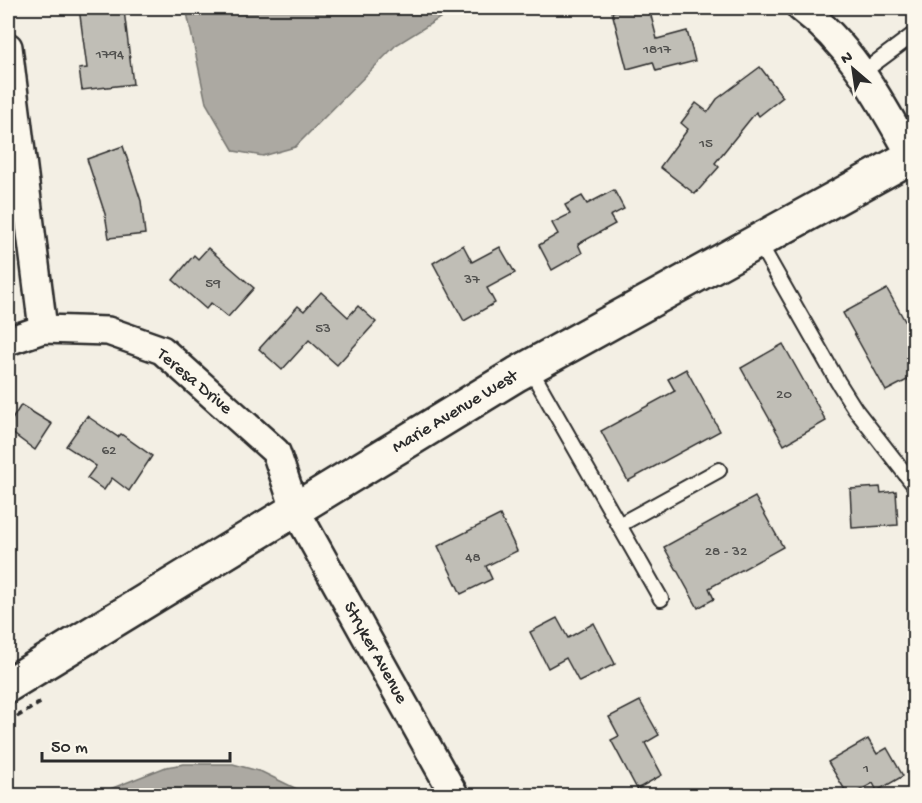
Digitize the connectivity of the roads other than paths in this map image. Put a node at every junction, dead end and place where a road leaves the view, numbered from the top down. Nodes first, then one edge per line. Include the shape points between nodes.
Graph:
1 (801, 8) edge
2 (915, 34) edge
3 (8, 47) edge
4 (863, 72) junction
5 (913, 156) edge
6 (758, 241) junction
7 (43, 328) junction
8 (8, 341) edge
9 (529, 367) junction
10 (719, 470) dead end
11 (915, 485) edge
12 (295, 509) junction
13 (619, 525) junction
14 (661, 599) dead end
15 (8, 685) edge
16 (455, 795) edge

1 - 4 street via 821,23
2 - 4 lane
3 - 7 street
4 - 5 street
5 - 6 street, Marie Avenue West
6 - 9 street, Marie Avenue West
6 - 11 lane via 855,409
7 - 8 street, Teresa Drive
7 - 12 street, Teresa Drive via 108,331 162,350 276,452
9 - 12 street, Marie Avenue West
9 - 13 lane
10 - 13 lane
12 - 15 street, Marie Avenue West
12 - 16 street, Stryker Avenue
13 - 14 lane

